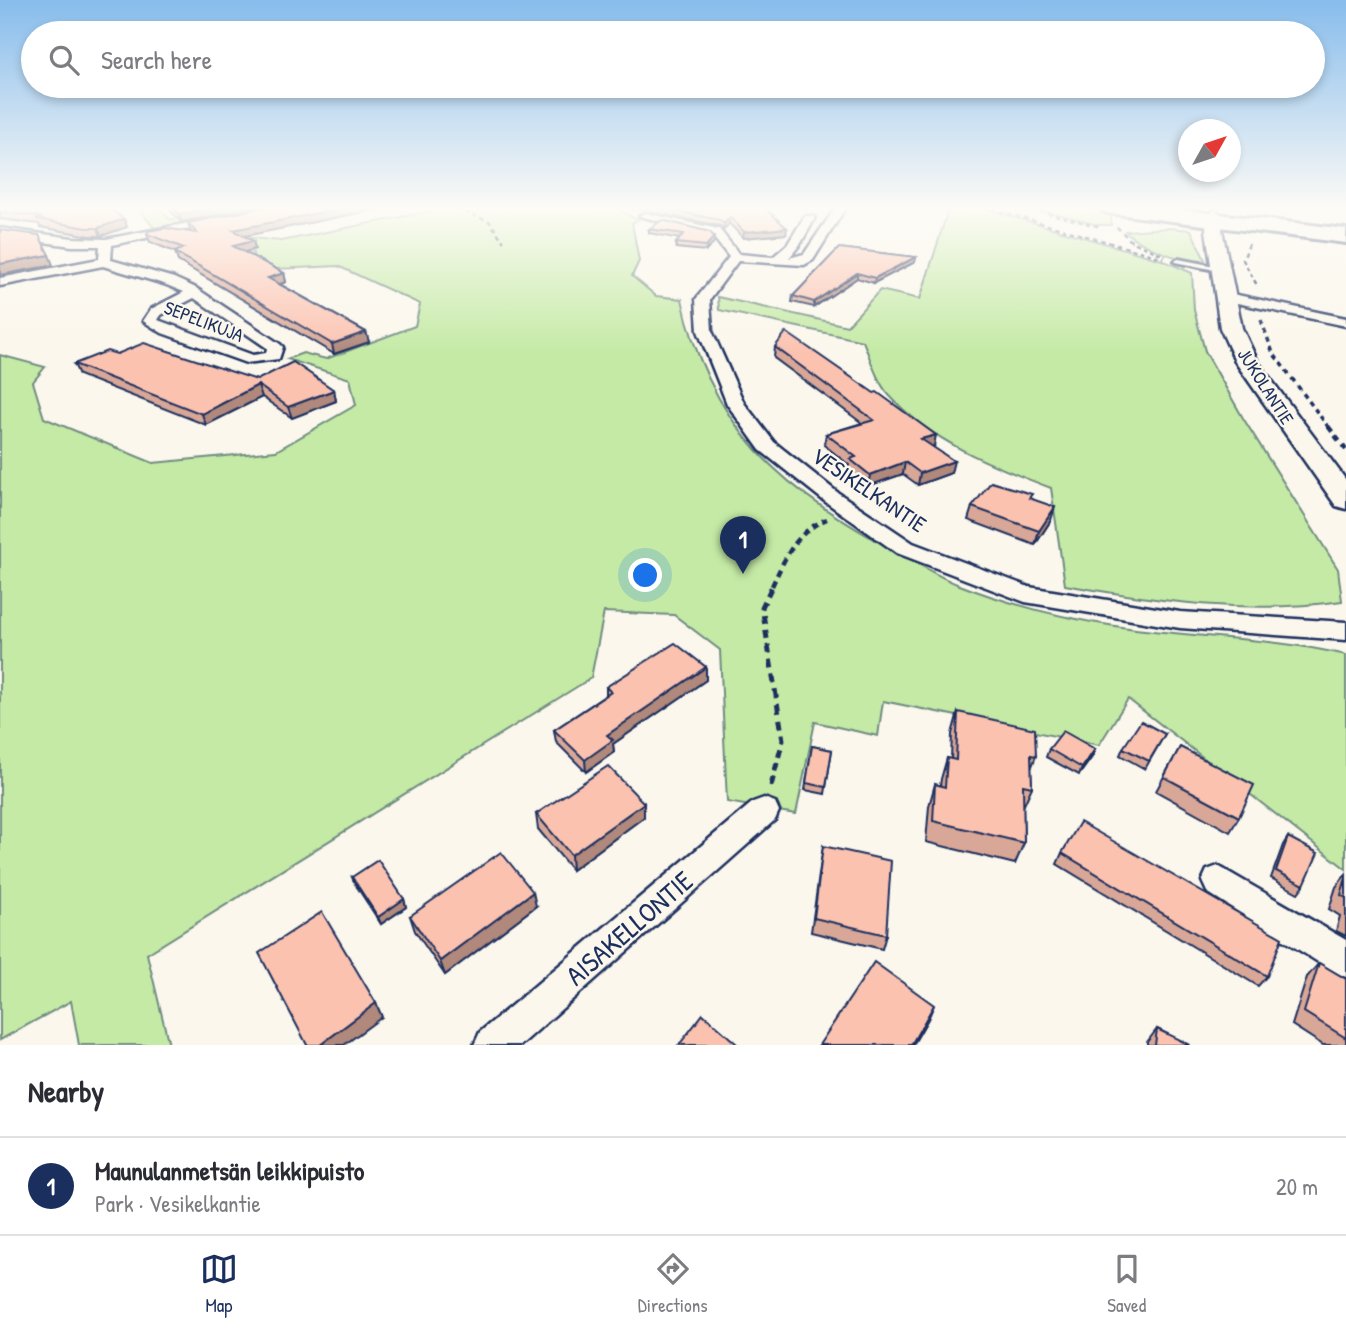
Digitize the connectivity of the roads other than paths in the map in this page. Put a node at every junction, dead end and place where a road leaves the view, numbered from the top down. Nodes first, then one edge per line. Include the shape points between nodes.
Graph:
1 (105, 256) edge
2 (785, 256) edge
3 (809, 256) edge
4 (1218, 256) edge
5 (735, 257) joint
6 (776, 261) junction
7 (1178, 261) road end
8 (105, 262) junction
9 (1220, 269) junction
10 (0, 282) edge
11 (193, 293) junction
12 (1223, 296) junction
13 (1346, 321) edge
14 (1346, 500) edge
15 (1346, 631) edge
16 (764, 811) road end
17 (1218, 881) dead end
18 (1346, 960) edge
19 (493, 1045) edge

1 - 8 street
2 - 6 street
3 - 6 street via 799,262
4 - 9 street, JUKOLANTIE
5 - 6 street
5 - 15 street, VESIKELKANTIE via 703,299 705,331 736,404 766,446 905,548 1025,594 1180,620
7 - 9 lane
8 - 10 street
8 - 11 street, SEPELIKUJA
9 - 12 street, JUKOLANTIE
11 - 11 street, SEPELIKUJA via 275,347 273,356 252,360 150,321
12 - 13 street
12 - 14 street, JUKOLANTIE via 1247,363
16 - 19 street, AISAKELLONTIE
17 - 18 street

